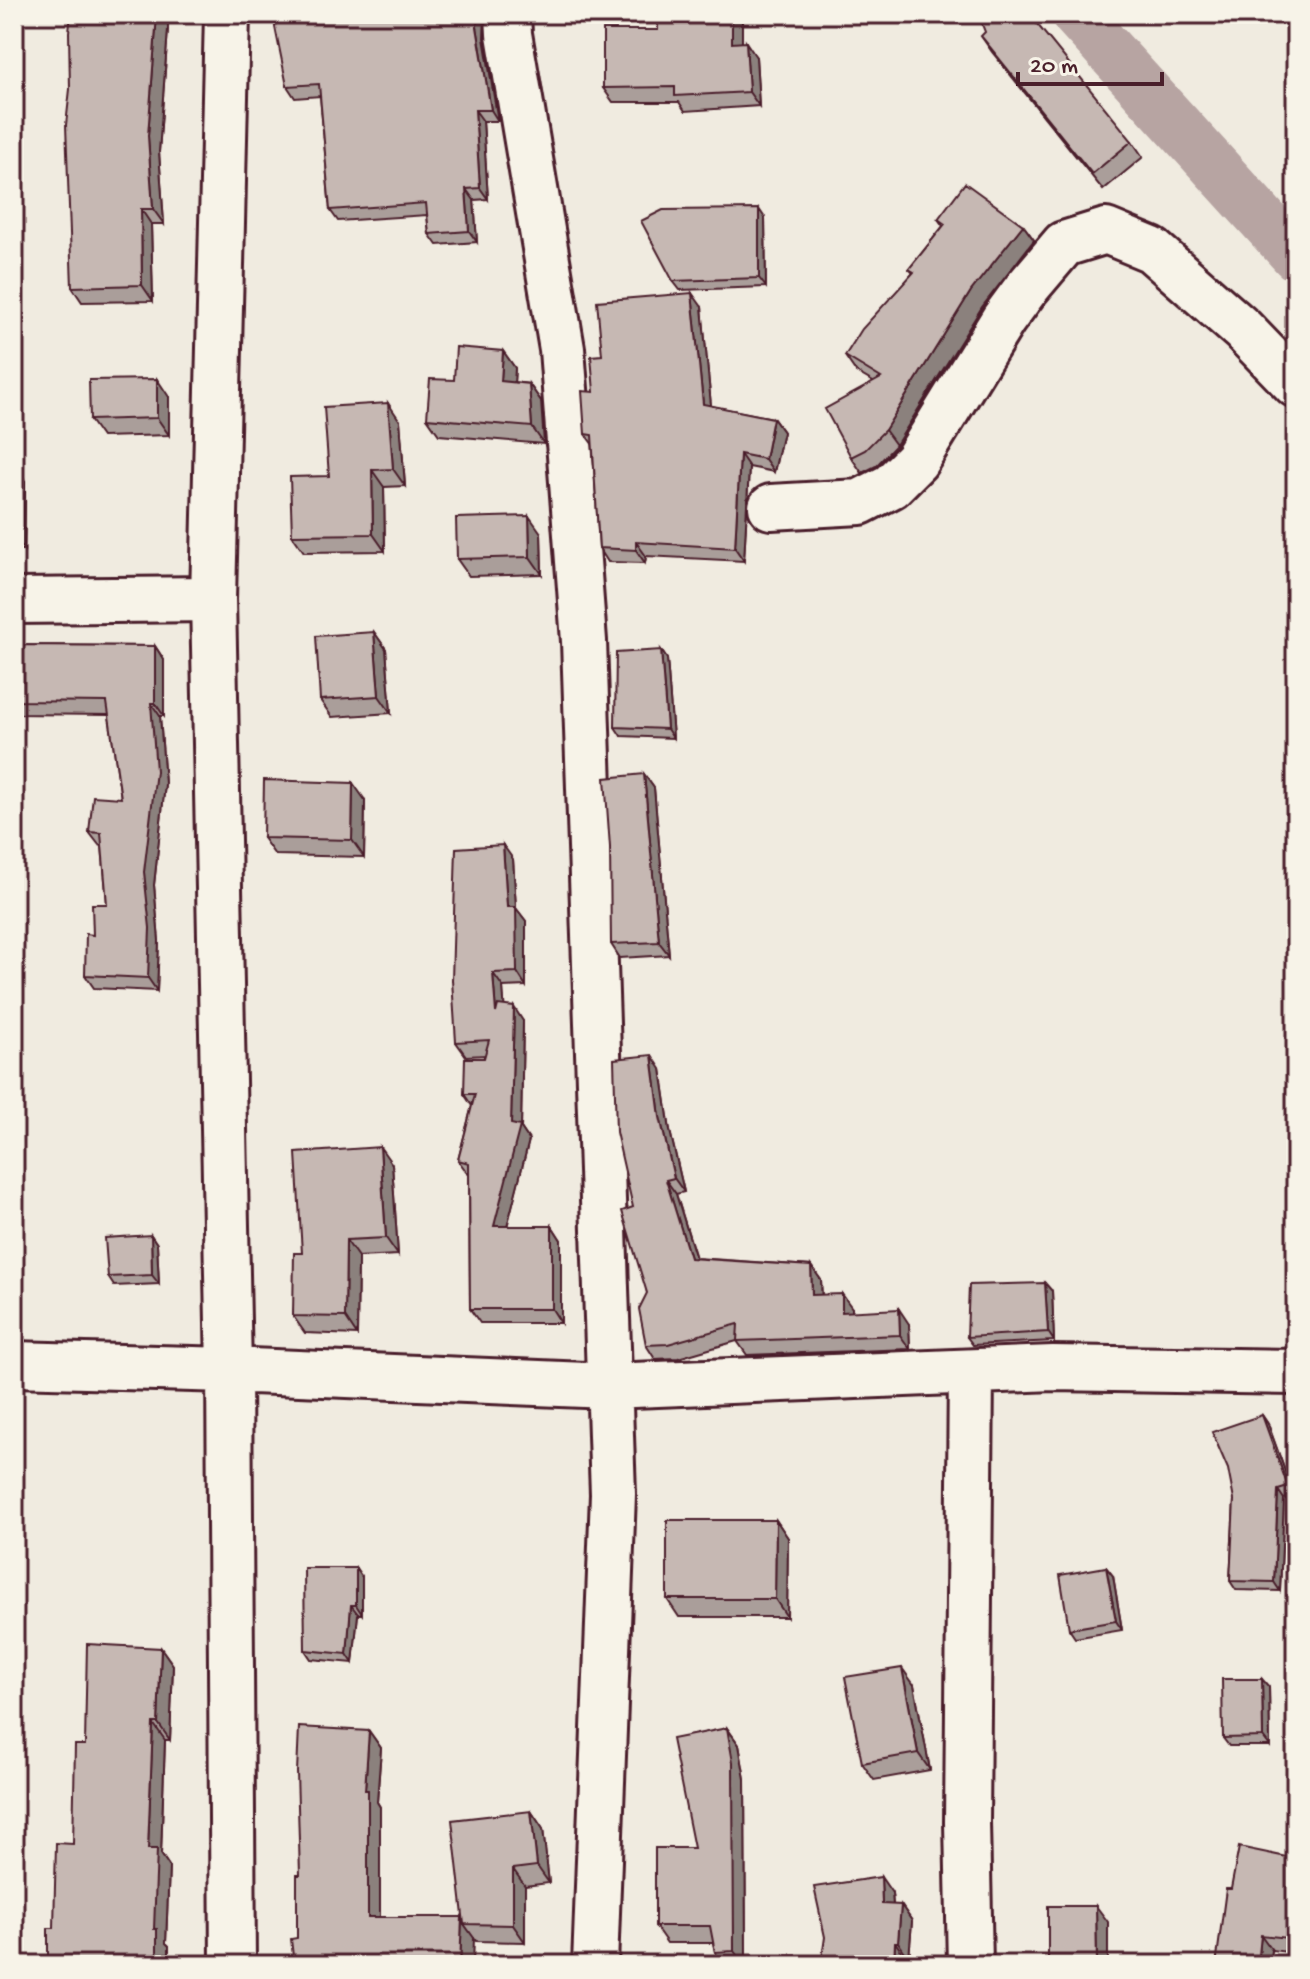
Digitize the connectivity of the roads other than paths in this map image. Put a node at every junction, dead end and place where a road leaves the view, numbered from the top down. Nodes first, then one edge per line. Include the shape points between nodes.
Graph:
1 (227, 14) edge
2 (508, 14) edge
3 (1296, 385) edge
4 (771, 507) dead end
5 (213, 599) junction
6 (14, 601) edge
7 (14, 1364) edge
8 (229, 1370) junction
9 (971, 1372) junction
10 (1296, 1372) edge
11 (609, 1386) junction
12 (233, 1965) edge
13 (595, 1965) edge
14 (970, 1965) edge

1 - 5 street
2 - 11 street via 564,365 584,641
3 - 4 street via 1152,250 1106,231 1064,244 1003,320 916,461 891,486 860,502
5 - 6 street
5 - 8 street
7 - 8 street
8 - 11 street
8 - 12 street
9 - 10 street
9 - 11 street
9 - 14 street
11 - 13 street via 613,1494

